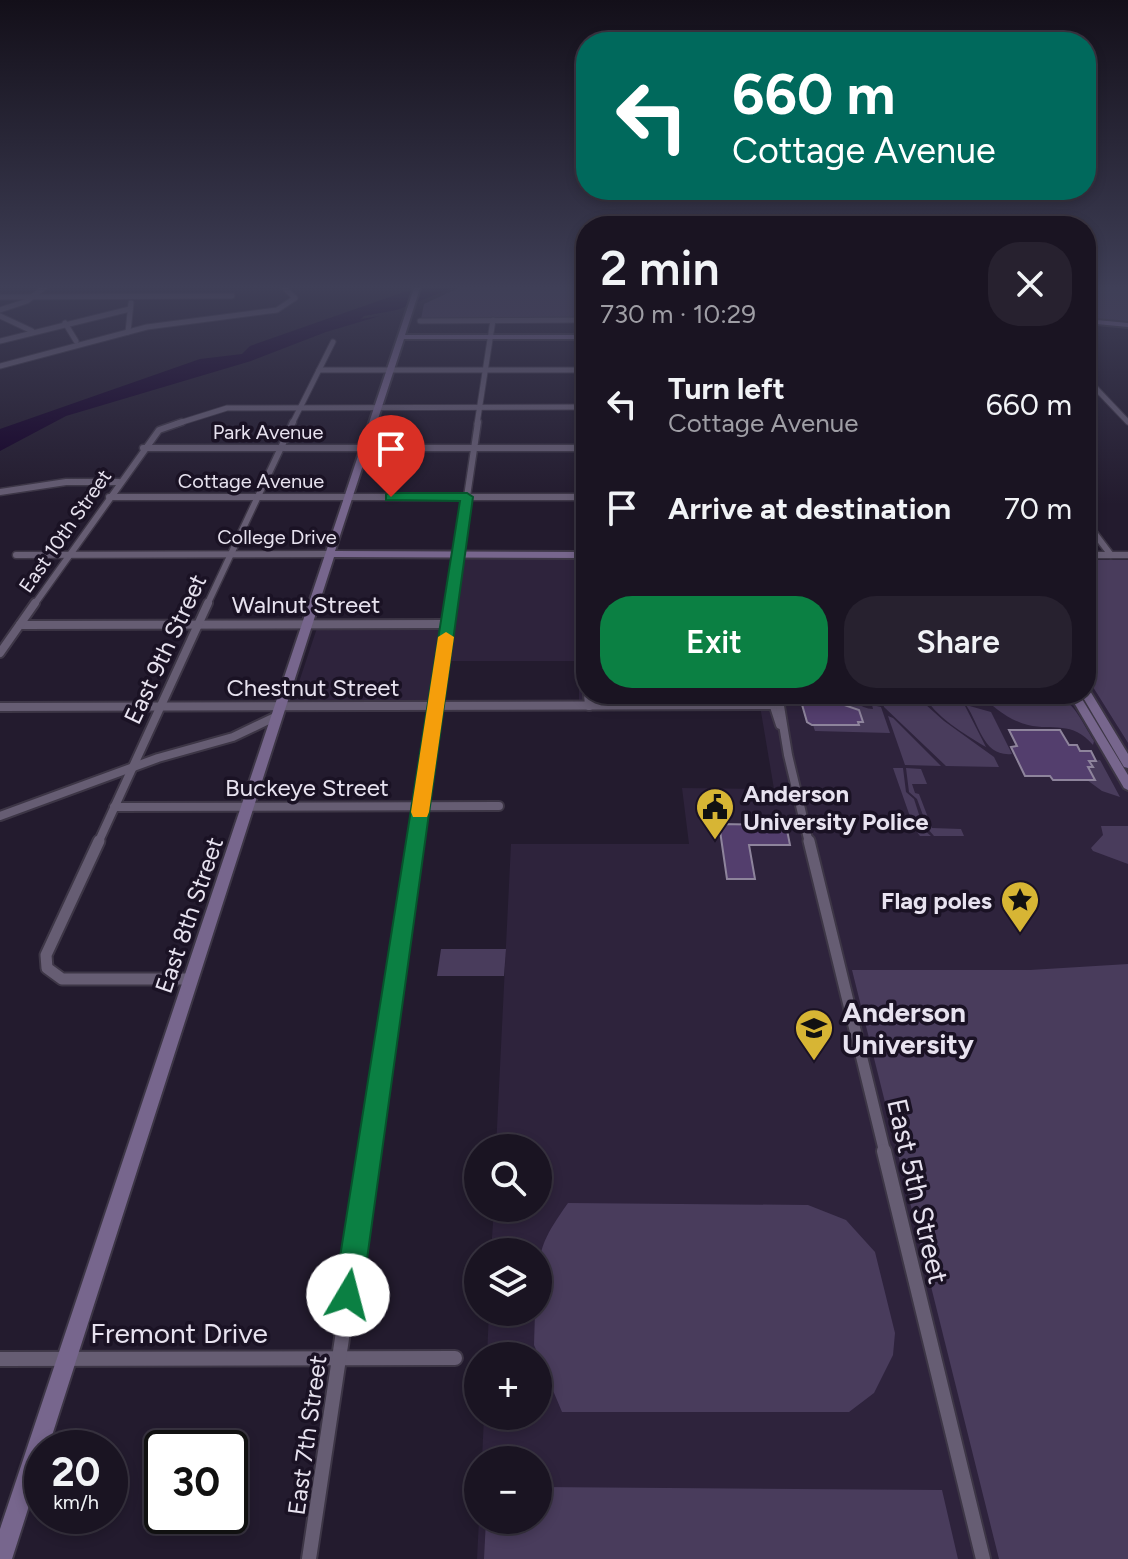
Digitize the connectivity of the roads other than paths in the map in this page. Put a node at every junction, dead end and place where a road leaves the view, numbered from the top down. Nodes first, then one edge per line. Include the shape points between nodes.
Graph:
1 (31, 358) edge
2 (325, 358) edge
3 (394, 358) edge
4 (487, 358) edge
5 (0, 366) edge
6 (319, 370) junction
7 (390, 370) junction
8 (485, 370) junction
9 (576, 370) edge
10 (1096, 388) edge
11 (300, 407) junction
12 (378, 407) junction
13 (480, 407) junction
14 (576, 407) edge
15 (1128, 422) edge
16 (143, 448) junction
17 (365, 448) junction
18 (474, 448) junction
19 (576, 448) edge
20 (280, 449) junction
21 (119, 482) junction
22 (0, 492) edge
23 (109, 497) junction
24 (258, 497) junction
25 (349, 497) junction
26 (467, 497) junction
27 (576, 497) edge
28 (1096, 535) edge
29 (331, 554) junction
30 (16, 555) dead end
31 (69, 555) junction
32 (231, 555) junction
33 (458, 555) junction
34 (576, 555) edge
35 (1096, 555) edge
36 (1111, 555) junction
37 (1128, 555) edge
38 (448, 624) junction
39 (20, 625) junction
40 (197, 625) junction
41 (308, 625) junction
42 (0, 653) edge
43 (773, 704) edge
44 (780, 704) edge
45 (1080, 704) edge
46 (1092, 704) edge
47 (771, 705) dead end
48 (589, 706) joint
49 (0, 707) edge
50 (161, 707) junction
51 (435, 707) junction
52 (278, 712) junction
53 (785, 738) junction
54 (1128, 764) edge
55 (133, 766) junction
56 (1128, 785) edge
57 (421, 806) junction
58 (499, 806) dead end
59 (114, 807) junction
60 (248, 807) junction
61 (0, 816) edge
62 (190, 979) junction
63 (339, 1358) junction
64 (455, 1358) dead end
65 (0, 1359) edge
66 (67, 1359) junction
67 (1, 1559) edge
68 (309, 1559) edge
69 (983, 1559) edge

1 - 5 street
2 - 6 street, East 9th Street
3 - 7 main road, East 8th Street
4 - 8 street, East 7th Street
6 - 7 street
6 - 11 street, East 9th Street
7 - 8 street
7 - 12 main road, East 8th Street
8 - 9 street
8 - 13 street, East 7th Street
10 - 15 street
11 - 12 street
11 - 16 street, East 10th Street via 221,408 159,430
11 - 20 street, East 9th Street
12 - 13 street
12 - 17 main road, East 8th Street
13 - 14 street
13 - 18 street, East 7th Street
16 - 20 street, Park Avenue
16 - 21 street, East 10th Street
17 - 18 street, Park Avenue
17 - 20 street, Park Avenue
17 - 25 main road, East 8th Street
18 - 19 street, Park Avenue
18 - 26 street, East 7th Street
20 - 24 street, East 9th Street
21 - 22 street via 66,482
21 - 23 street, East 10th Street
23 - 24 street, Cottage Avenue
23 - 31 street, East 10th Street
24 - 25 street, Cottage Avenue
24 - 32 street, East 9th Street
25 - 26 street, Cottage Avenue
25 - 29 main road, East 8th Street
26 - 27 street, Cottage Avenue
26 - 33 street, East 7th Street
28 - 36 street
29 - 32 street, College Drive
29 - 33 main road, College Drive
29 - 41 main road, East 8th Street
30 - 31 street, College Drive
31 - 32 street, College Drive
31 - 39 street, East 10th Street
32 - 40 street, East 9th Street
33 - 34 main road, College Drive
33 - 38 street, East 7th Street
35 - 36 street
36 - 37 street
38 - 41 street, Walnut Street
38 - 51 street, East 7th Street
39 - 40 street, Walnut Street
39 - 42 street, East 10th Street
40 - 41 street, Walnut Street
40 - 50 street, East 9th Street
41 - 52 main road, East 8th Street
43 - 53 street
44 - 53 street, East 5th Street
45 - 56 main road
46 - 54 main road
47 - 48 street, Chestnut Street
48 - 51 street, Chestnut Street
49 - 50 street, Chestnut Street
50 - 52 street, Chestnut Street
50 - 55 street, East 9th Street
51 - 52 street, Chestnut Street
51 - 57 street, East 7th Street
52 - 55 street via 233,737
52 - 60 main road, East 8th Street
53 - 69 street, East 5th Street
55 - 59 street, East 9th Street
55 - 61 street
57 - 58 street, Buckeye Street
57 - 60 street, Buckeye Street
57 - 63 street, East 7th Street
59 - 60 street, Buckeye Street
59 - 62 street, East 9th Street via 46,955 47,968 68,979
60 - 62 main road, East 8th Street
62 - 66 main road, East 8th Street
63 - 64 street, Fremont Drive
63 - 66 street, Fremont Drive
63 - 68 street, East 7th Street
65 - 66 street, Fremont Drive
66 - 67 main road, East 8th Street

